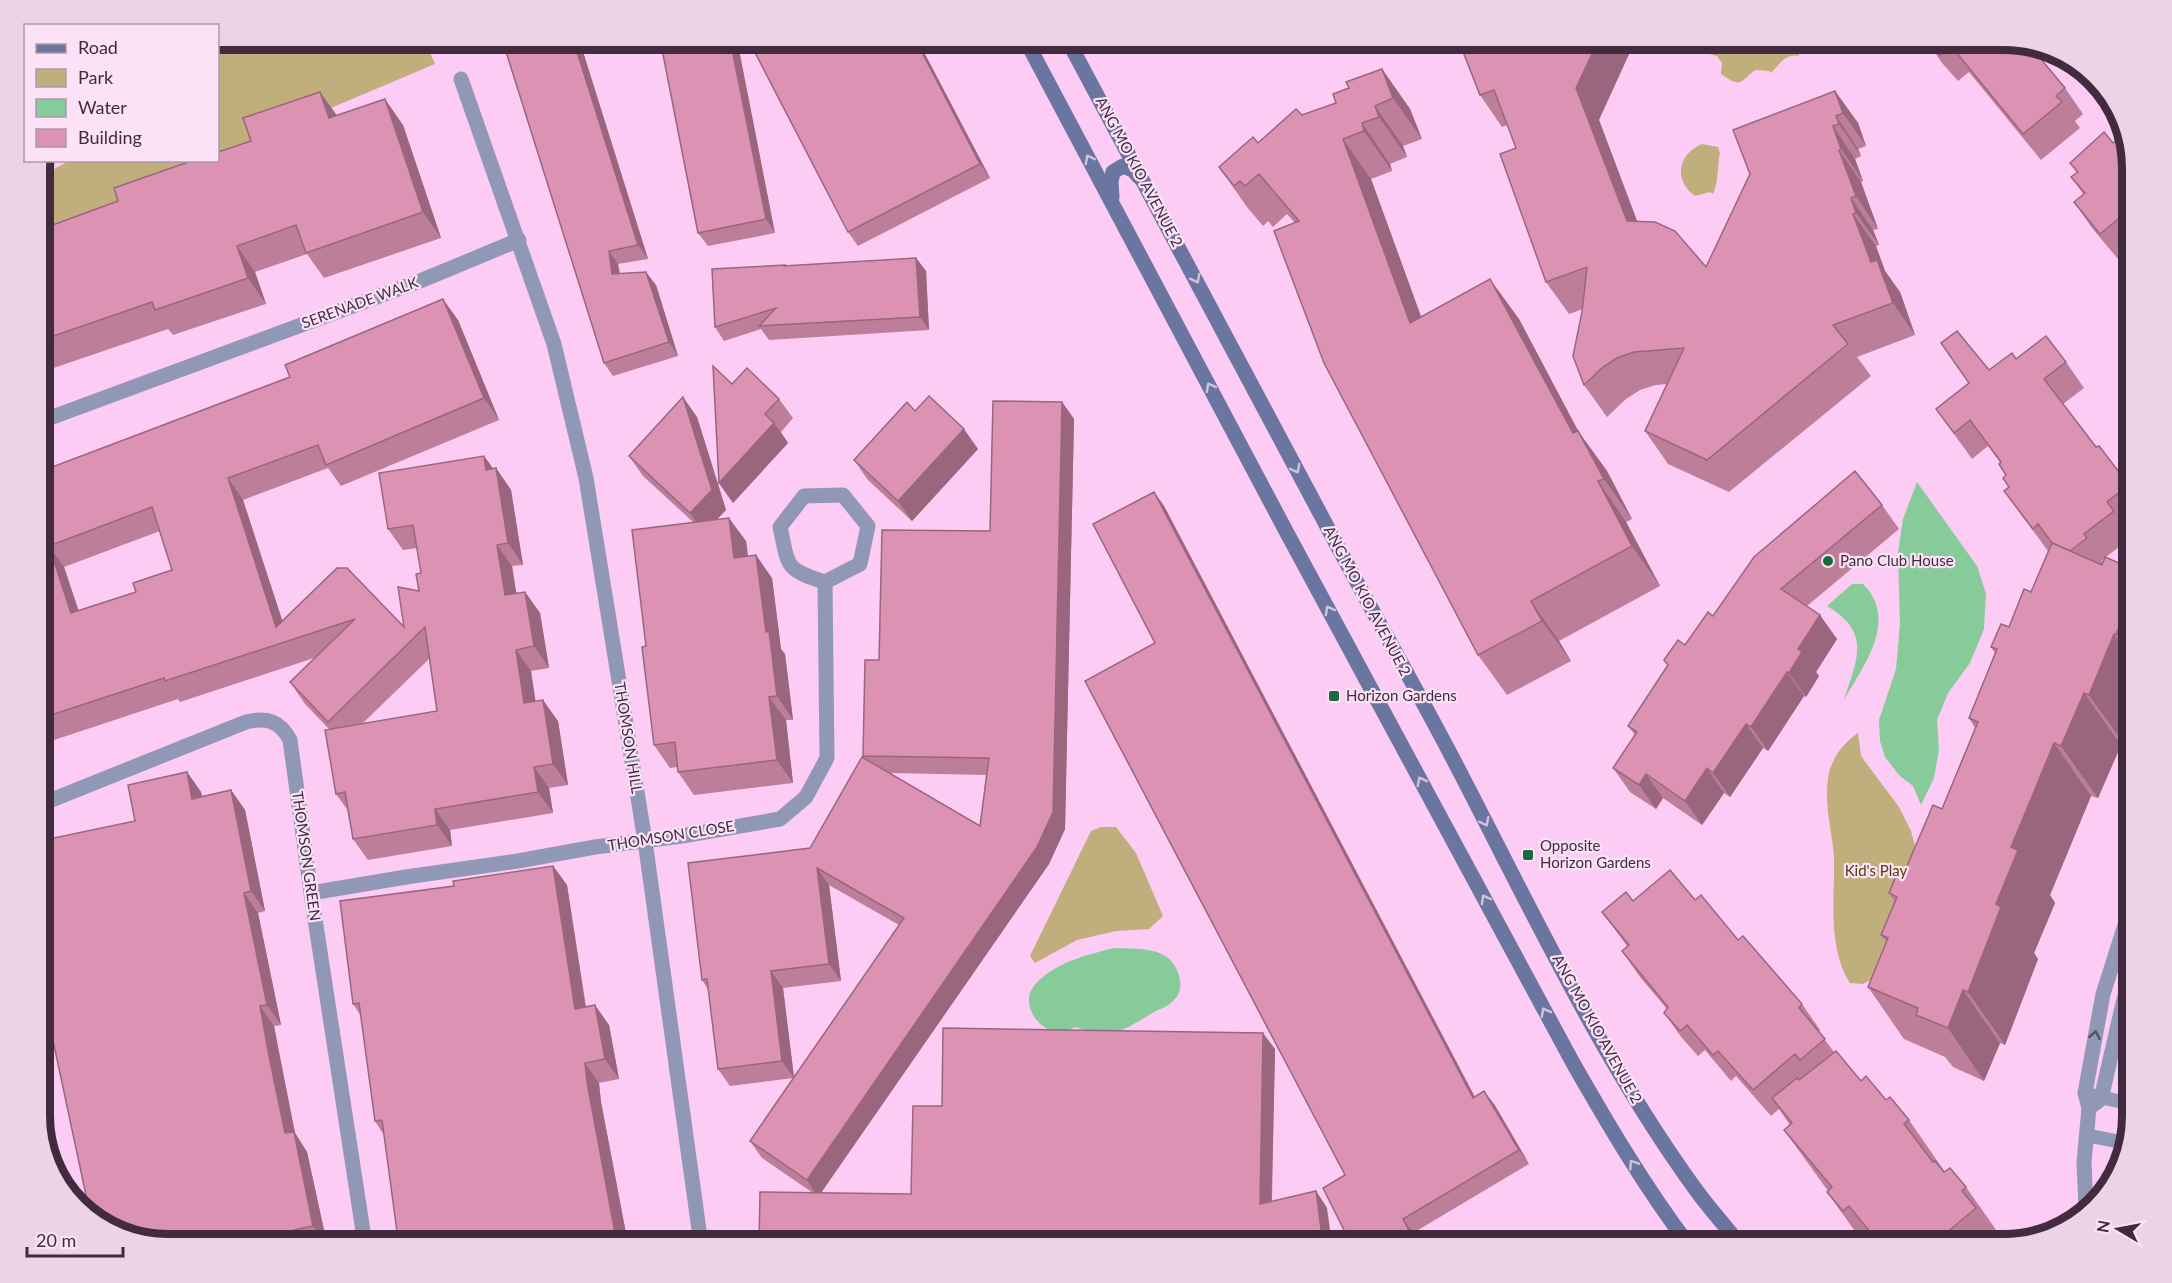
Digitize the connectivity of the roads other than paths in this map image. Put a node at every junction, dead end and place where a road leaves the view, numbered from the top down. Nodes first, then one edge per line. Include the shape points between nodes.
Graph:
1 (1031, 50) edge
2 (1073, 50) edge
3 (461, 80) dead end
4 (1147, 185) junction
5 (1113, 203) junction
6 (519, 240) junction
7 (50, 418) edge
8 (825, 582) junction
9 (50, 801) edge
10 (645, 841) junction
11 (311, 893) junction
12 (2122, 934) edge
13 (2122, 1005) edge
14 (2091, 1100) junction
15 (2122, 1103) edge
16 (2086, 1135) junction
17 (2119, 1142) edge
18 (2086, 1201) edge
19 (363, 1234) edge
20 (700, 1234) edge
21 (1681, 1234) edge
22 (1732, 1234) edge

5 -> 1 main road
2 - 4 main road, ANG MO KIO AVENUE 2
3 - 6 street
4 - 5 main road via 1133,170 1123,166 1113,172
4 -> 22 main road, ANG MO KIO AVENUE 2 via 1604,1045 1697,1191
21 -> 5 main road via 1618,1142 1573,1063
6 - 7 street, SERENADE WALK via 409,285
6 - 10 street, THOMSON HILL via 554,344 586,478
8 - 8 street via 789,566 780,527 804,496 843,495 868,526 860,564
8 - 10 street, THOMSON CLOSE via 827,758 806,797 780,819
9 - 11 street, THOMSON GREEN via 246,722 274,722 283,728 290,741
10 - 11 street, THOMSON CLOSE
10 - 20 street, THOMSON HILL
11 - 19 street, THOMSON GREEN
14 -> 12 street via 2103,994
13 - 14 street
14 - 15 lane
14 - 16 street
16 - 17 lane
16 - 18 street

